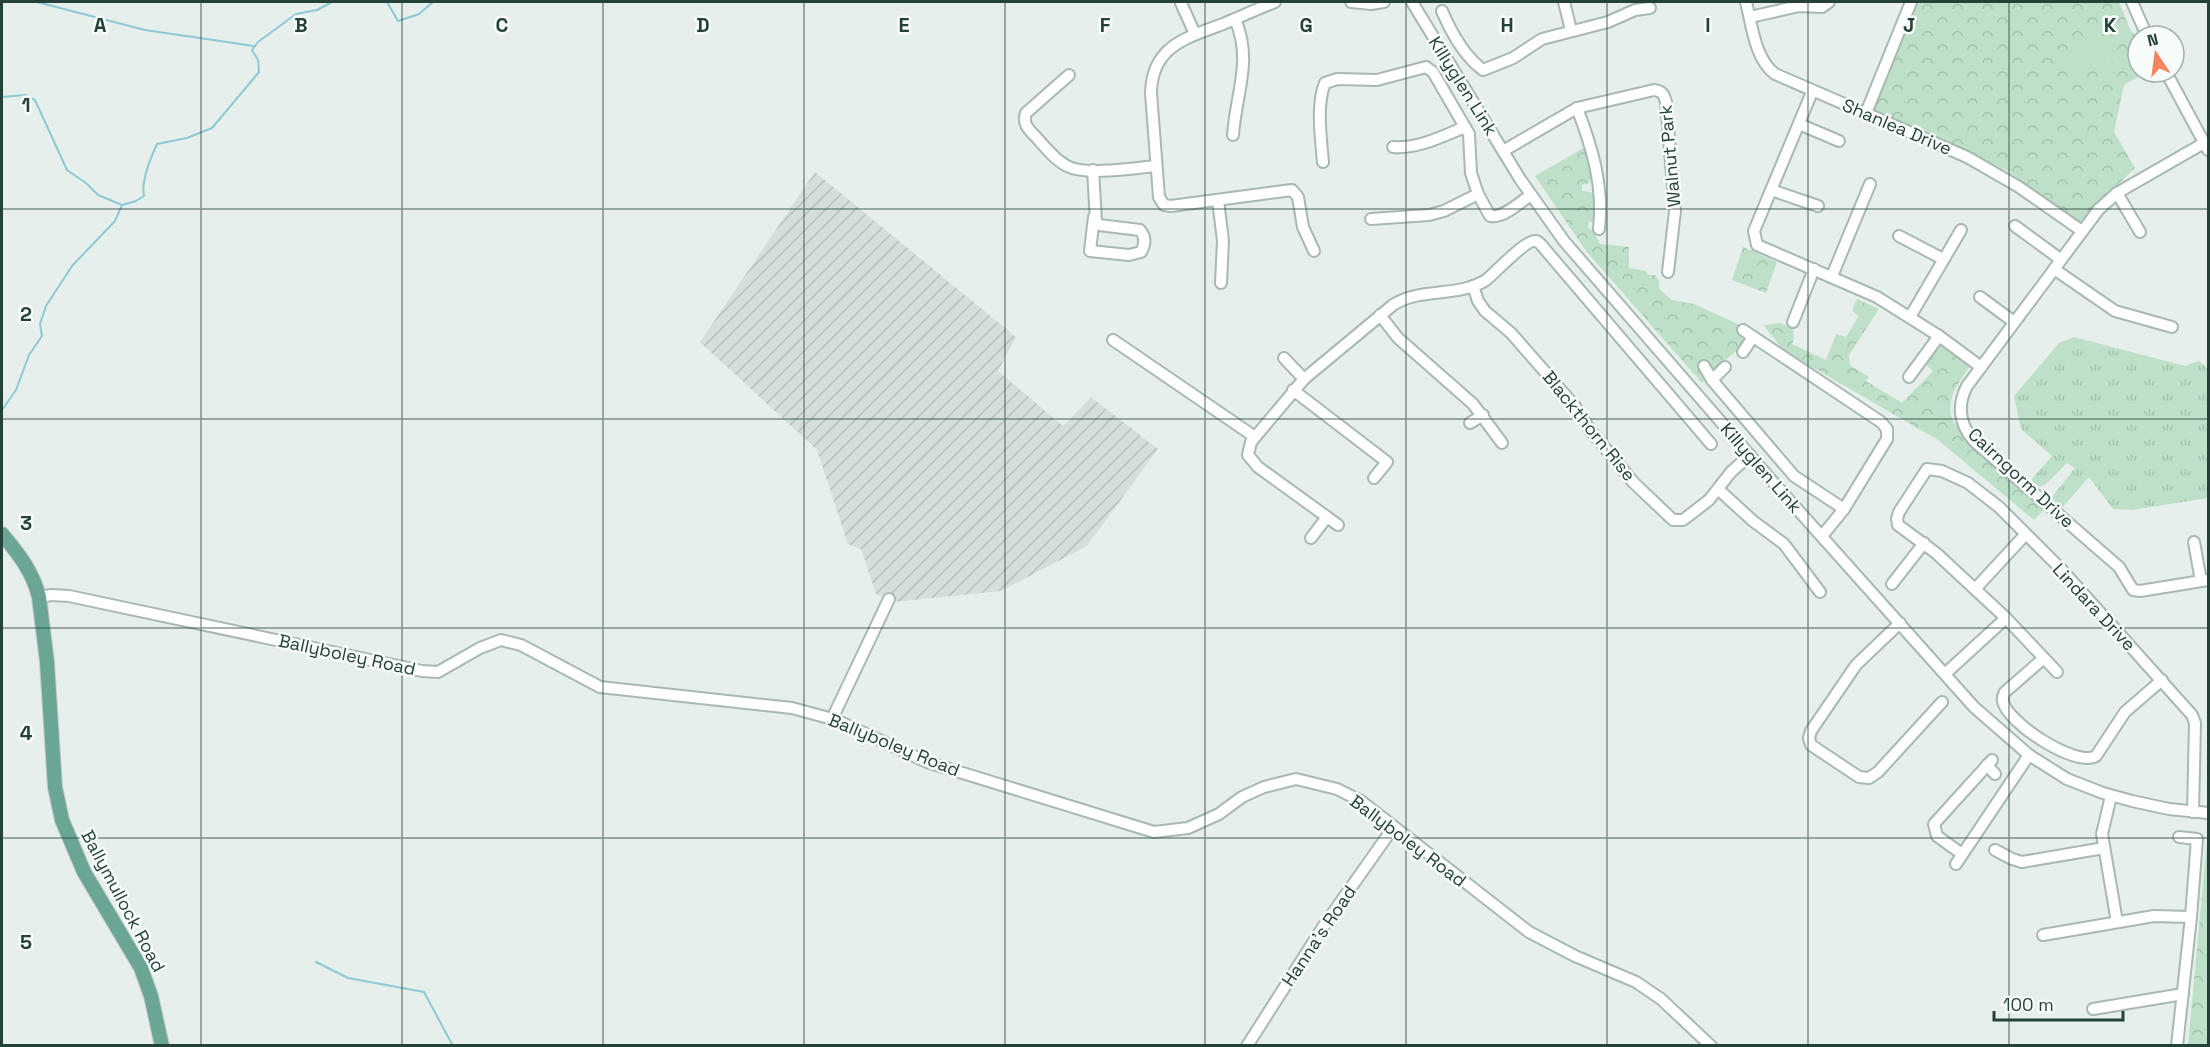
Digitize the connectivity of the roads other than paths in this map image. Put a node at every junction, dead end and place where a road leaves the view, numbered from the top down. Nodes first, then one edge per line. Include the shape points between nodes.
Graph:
1 (1275, 2) edge
2 (1351, 2) edge
3 (1384, 2) edge
4 (1412, 2) edge
5 (1564, 2) edge
6 (1746, 2) edge
7 (1830, 2) edge
8 (1911, 2) edge
9 (2132, 2) edge
10 (1181, 3) edge
11 (1650, 8) dead end
12 (1442, 11) dead end
13 (1750, 17) junction
14 (1235, 19) junction
15 (2142, 24) edge
16 (1571, 30) junction
17 (1195, 34) junction
18 (1069, 75) dead end
19 (2173, 84) edge
20 (1812, 92) junction
21 (1577, 108) junction
22 (1866, 113) junction
23 (1799, 124) junction
24 (1465, 127) junction
25 (1233, 135) dead end
26 (1839, 141) dead end
27 (1393, 147) dead end
28 (2206, 147) edge
29 (1503, 151) junction
30 (1323, 162) dead end
31 (1156, 166) junction
32 (1093, 170) junction
33 (1870, 184) dead end
34 (1771, 190) junction
35 (2117, 193) junction
36 (1478, 194) junction
37 (1531, 195) junction
38 (1218, 200) junction
39 (1818, 207) dead end
40 (1094, 217) junction
41 (1371, 219) dead end
42 (2015, 226) dead end
43 (1599, 228) dead end
44 (1961, 230) dead end
45 (2082, 231) junction
46 (2140, 232) dead end
47 (1899, 236) dead end
48 (1314, 251) dead end
49 (1943, 260) junction
50 (2060, 260) junction
51 (1814, 269) junction
52 (2054, 269) junction
53 (1668, 272) dead end
54 (1832, 276) junction
55 (1221, 283) dead end
56 (1473, 286) junction
57 (1980, 297) dead end
58 (1384, 312) junction
59 (1910, 317) junction
60 (1794, 322) dead end
61 (2014, 322) junction
62 (2172, 327) dead end
63 (1743, 330) dead end
64 (1939, 336) junction
65 (1753, 337) junction
66 (1113, 340) dead end
67 (1743, 352) dead end
68 (1284, 358) dead end
69 (1704, 366) dead end
70 (1725, 367) dead end
71 (1982, 368) junction
72 (1909, 377) dead end
73 (1304, 379) junction
74 (1712, 380) junction
75 (1293, 390) junction
76 (1483, 415) junction
77 (1470, 423) dead end
78 (1255, 437) junction
79 (1502, 443) dead end
80 (1711, 444) dead end
81 (1750, 455) junction
82 (1374, 478) dead end
83 (1719, 490) junction
84 (1844, 509) junction
85 (1327, 517) junction
86 (1338, 525) dead end
87 (2, 534) edge
88 (2025, 535) junction
89 (1822, 536) junction
90 (1311, 538) dead end
91 (2194, 542) dead end
92 (1924, 543) junction
93 (2205, 580) edge
94 (1892, 584) dead end
95 (1975, 589) junction
96 (1820, 591) dead end
97 (39, 597) junction
98 (889, 599) dead end
99 (2006, 618) junction
100 (1900, 623) junction
101 (2044, 658) junction
102 (2057, 672) dead end
103 (1946, 674) junction
104 (2162, 680) junction
105 (1942, 702) dead end
106 (832, 719) junction
107 (2029, 755) junction
108 (1995, 774) dead end
109 (2111, 796) junction
110 (2193, 812) junction
111 (2208, 813) edge
112 (1394, 828) junction
113 (2179, 837) dead end
114 (2104, 848) junction
115 (1995, 850) dead end
116 (2191, 917) junction
117 (2117, 922) junction
118 (2043, 935) dead end
119 (2183, 994) junction
120 (2093, 1009) dead end
121 (162, 1046) edge
122 (1247, 1046) edge
123 (1711, 1046) edge
124 (2177, 1046) edge

1 - 14 street
2 - 3 street
4 - 29 street, Killyglen Link
5 - 16 street
6 - 13 street, Shanlea Drive
7 - 13 street via 1822,7 1799,6
8 - 22 street
9 - 15 street
10 - 17 street
11 - 16 street
12 - 16 street via 1464,49 1484,70 1513,58 1542,39
13 - 20 street, Shanlea Drive via 1767,67 1780,78
14 - 17 street
14 - 25 street via 1244,59
17 - 31 street via 1167,51 1153,72
18 - 32 street via 1027,112 1025,123 1063,164 1075,170
19 - 28 street
20 - 22 street, Shanlea Drive
20 - 23 street
21 - 29 street, Walnut Park
21 - 43 street via 1598,175
21 - 53 street, Walnut Park via 1654,90 1664,95 1675,211
22 - 45 street, Shanlea Drive via 1982,164
23 - 26 street
23 - 34 street
24 - 27 street via 1421,144
24 - 30 street via 1433,72 1426,67 1377,80 1333,79 1325,83 1323,90
24 - 36 street
28 - 35 street, Cairngorm Drive
29 - 37 street, Killyglen Link
31 - 32 street
31 - 38 street via 1159,197 1164,206
32 - 40 street
33 - 54 street
34 - 39 street
34 - 51 street via 1754,231 1755,239 1761,248
35 - 45 street, Cairngorm Drive
35 - 46 street
36 - 37 street via 1494,217
36 - 41 street via 1433,214
37 - 81 street, Killyglen Link via 1564,241
38 - 48 street via 1292,190 1298,197 1304,230
38 - 55 street via 1223,241
40 - 40 street via 1099,225 1142,232 1141,252 1129,255 1090,251
42 - 50 street
44 - 49 street
45 - 50 street, Cairngorm Drive
47 - 49 street
49 - 59 street
50 - 52 street, Cairngorm Drive
51 - 54 street
51 - 60 street
52 - 61 street, Cairngorm Drive
52 - 62 street via 2115,311
54 - 59 street
56 - 58 street via 1408,297
56 - 80 street via 1491,276 1528,243 1538,242
56 - 83 street, Blackthorn Rise via 1488,314 1508,329 1634,483 1671,518 1683,520
57 - 61 street
58 - 73 street
58 - 76 street via 1398,338
59 - 64 street
61 - 71 street, Cairngorm Drive
63 - 65 street
64 - 71 street
64 - 72 street
65 - 67 street
65 - 84 street via 1887,428 1887,439
66 - 78 street
68 - 73 street
69 - 74 street
70 - 74 street
71 - 93 street, Cairngorm Drive via 1966,389 1961,404 1961,418 1968,433 2119,567 2136,591
73 - 75 street
74 - 84 street via 1798,480
75 - 78 street
75 - 82 street via 1387,462
76 - 77 street
76 - 79 street
78 - 85 street via 1248,455 1258,467
81 - 83 street, Blackthorn Rise via 1733,469
81 - 89 street, Killyglen Link
83 - 96 street via 1784,544
84 - 89 street
85 - 86 street
85 - 90 street
87 - 97 main road, Ballymullock Road via 26,565
88 - 92 street, Lindara Drive via 1973,486 1930,468 1897,519 1901,529
88 - 95 street
88 - 104 street, Lindara Drive
89 - 100 street, Killyglen Link
91 - 93 street
92 - 94 street
92 - 95 street, Lindara Drive
95 - 99 street, Lindara Drive
97 - 106 street, Ballyboley Road via 69,596 438,672 501,640 522,645 600,687 792,708
97 - 121 main road, Ballymullock Road via 55,787 62,820 84,872 141,968 152,996
98 - 106 street
99 - 101 street, Lindara Drive
99 - 103 street
100 - 103 street, Killyglen Link
100 - 105 street via 1854,668 1811,731 1811,745 1858,777 1868,778
101 - 102 street, Lindara Drive
101 - 104 street via 2005,692 2003,702 2046,743 2080,758 2096,756 2125,712
103 - 107 street, Killyglen Link via 1986,719
104 - 110 street, Lindara Drive via 2195,721
106 - 112 street, Ballyboley Road via 927,762 1154,832 1188,828 1264,787 1296,779 1337,789
107 - 108 street via 1959,859 1937,836 1934,824 1989,763
107 - 109 street, Killyglen Link via 2067,779
109 - 110 street, Killyglen Link
109 - 114 street via 2102,834
110 - 111 street, Killyglen Link
112 - 122 street, Hanna's Road via 1323,927
112 - 123 street, Ballyboley Road via 1529,932 1636,982 1661,999
113 - 116 street via 2197,839
114 - 115 street via 2022,862
114 - 117 street
116 - 117 street via 2159,916
116 - 119 street
117 - 118 street
119 - 120 street
119 - 124 street

